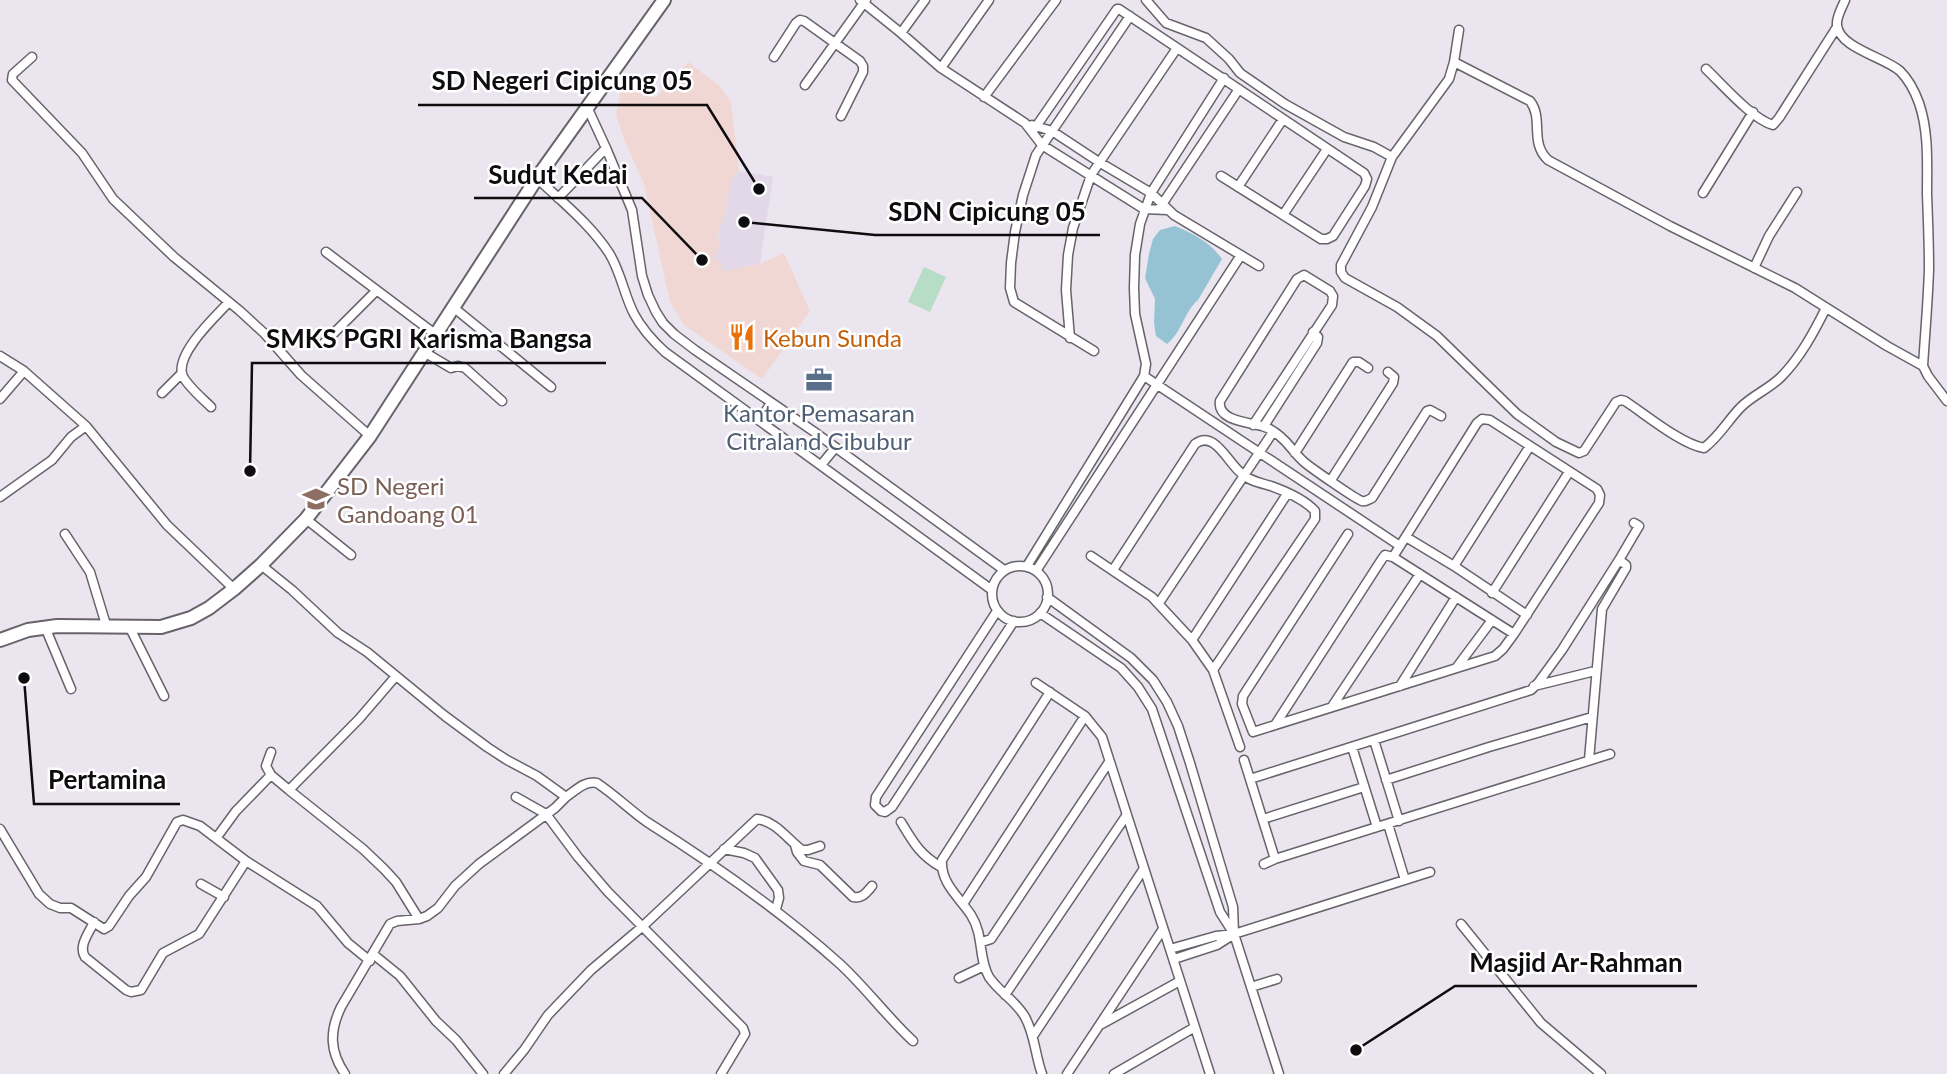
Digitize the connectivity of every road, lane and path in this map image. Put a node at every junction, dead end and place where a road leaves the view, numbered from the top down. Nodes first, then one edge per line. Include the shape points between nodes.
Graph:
1 (664, 0) edge
2 (925, 0) edge
3 (989, 0) edge
4 (1056, 0) edge
5 (1146, 0) edge
6 (1845, 0) edge
7 (863, 1) edge
8 (1130, 16) junction
9 (1837, 27) junction
10 (1460, 30) dead end
11 (901, 33) junction
12 (834, 44) junction
13 (1177, 48) junction
14 (32, 57) dead end
15 (774, 57) dead end
16 (1454, 62) junction
17 (941, 68) junction
18 (1706, 69) dead end
19 (1224, 78) junction
20 (804, 85) dead end
21 (1239, 89) junction
22 (984, 96) junction
23 (588, 109) junction
24 (1752, 112) junction
25 (841, 116) dead end
26 (1283, 119) junction
27 (1034, 128) junction
28 (1052, 131) junction
29 (1042, 145) junction
30 (606, 148) junction
31 (1327, 149) junction
32 (1392, 158) junction
33 (1099, 162) junction
34 (1091, 175) junction
35 (1221, 176) dead end
36 (537, 178) junction
37 (1238, 187) junction
38 (1797, 192) dead end
39 (1151, 193) junction
40 (1703, 193) dead end
41 (558, 198) junction
42 (1163, 208) junction
43 (1144, 209) junction
44 (1283, 215) junction
45 (326, 252) dead end
46 (1241, 255) junction
47 (1259, 266) dead end
48 (1754, 268) junction
49 (376, 290) junction
50 (229, 302) junction
51 (453, 307) junction
52 (1826, 308) junction
53 (1314, 332) junction
54 (435, 334) junction
55 (1070, 338) junction
56 (324, 343) dead end
57 (1094, 351) dead end
58 (424, 352) junction
59 (0, 356) edge
60 (1923, 366) junction
61 (1368, 368) dead end
62 (24, 371) junction
63 (1388, 372) dead end
64 (182, 373) junction
65 (1144, 376) junction
66 (1158, 386) junction
67 (551, 387) dead end
68 (162, 393) dead end
69 (0, 399) edge
70 (502, 401) dead end
71 (1947, 401) edge
72 (771, 403) junction
73 (211, 407) dead end
74 (1441, 416) dead end
75 (760, 420) junction
76 (1253, 425) junction
77 (86, 426) junction
78 (1264, 426) junction
79 (1273, 432) junction
80 (370, 436) junction
81 (1530, 446) junction
82 (835, 448) junction
83 (1259, 453) junction
84 (1295, 453) junction
85 (821, 465) junction
86 (1569, 472) junction
87 (1244, 477) junction
88 (1331, 480) junction
89 (1287, 494) junction
90 (0, 497) edge
91 (306, 519) junction
92 (1634, 523) dead end
93 (1051, 527) junction
94 (1061, 533) junction
95 (65, 534) dead end
96 (1348, 534) dead end
97 (1406, 537) junction
98 (1400, 546) junction
99 (351, 555) dead end
100 (1091, 556) dead end
101 (1393, 556) junction
102 (1619, 559) junction
103 (261, 565) junction
104 (1027, 566) junction
105 (1454, 566) junction
106 (1004, 570) junction
107 (1113, 570) junction
108 (1036, 571) junction
109 (1420, 573) junction
110 (234, 589) junction
111 (992, 590) junction
112 (1492, 593) junction
113 (1047, 597) junction
114 (1456, 597) junction
115 (1592, 603) junction
116 (1159, 604) junction
117 (1602, 609) junction
118 (997, 611) junction
119 (1040, 613) junction
120 (1527, 615) junction
121 (1492, 620) junction
122 (1014, 621) junction
123 (46, 628) junction
124 (107, 628) junction
125 (130, 628) junction
126 (1514, 634) junction
127 (0, 640) edge
128 (1192, 640) junction
129 (1457, 667) junction
130 (1213, 670) junction
131 (1595, 671) junction
132 (396, 676) junction
133 (1036, 682) dead end
134 (1400, 686) junction
135 (1534, 686) junction
136 (71, 689) dead end
137 (1050, 692) junction
138 (164, 696) dead end
139 (1333, 705) junction
140 (1085, 716) junction
141 (1592, 717) junction
142 (1275, 725) junction
143 (1374, 740) junction
144 (1240, 747) dead end
145 (1352, 747) junction
146 (271, 752) dead end
147 (1610, 754) dead end
148 (1244, 760) dead end
149 (1588, 761) junction
150 (1109, 762) junction
151 (271, 775) junction
152 (1250, 779) junction
153 (1386, 780) junction
154 (1364, 787) junction
155 (289, 790) junction
156 (516, 796) dead end
157 (566, 797) junction
158 (546, 814) junction
159 (1126, 816) junction
160 (1263, 819) junction
161 (1399, 821) junction
162 (901, 822) dead end
163 (1388, 824) junction
164 (1377, 827) junction
165 (0, 829) edge
166 (217, 837) junction
167 (795, 845) junction
168 (820, 846) dead end
169 (724, 849) junction
170 (1275, 859) junction
171 (246, 861) junction
172 (709, 863) junction
173 (1264, 864) dead end
174 (941, 867) junction
175 (1143, 870) junction
176 (1430, 872) dead end
177 (1405, 880) junction
178 (201, 884) dead end
179 (872, 886) dead end
180 (224, 897) junction
181 (962, 904) junction
182 (776, 909) junction
183 (419, 919) junction
184 (94, 922) junction
185 (1461, 924) dead end
186 (643, 926) junction
187 (1163, 929) junction
188 (1234, 934) junction
189 (982, 942) junction
190 (1170, 949) junction
191 (372, 957) junction
192 (1174, 959) junction
193 (984, 966) junction
194 (959, 978) dead end
195 (1277, 979) dead end
196 (1181, 981) junction
197 (1251, 987) junction
198 (1005, 995) junction
199 (1099, 1025) junction
200 (1195, 1027) junction
201 (1033, 1036) junction
202 (913, 1041) dead end
203 (1207, 1073) edge
204 (345, 1074) edge
205 (484, 1074) edge
206 (504, 1074) edge
207 (721, 1074) edge
208 (1042, 1074) edge
209 (1067, 1074) edge
210 (1114, 1074) edge
211 (1279, 1074) edge
212 (1601, 1074) edge

1 - 23 main road
2 - 11 street
3 - 17 street
4 - 22 street
5 - 32 street via 1166,23 1206,38 1240,73 1284,104
6 - 9 street
7 - 11 street
7 - 12 street
8 - 13 street
8 - 27 street via 1117,9
8 - 28 street
9 - 24 street via 1776,123 1771,125
9 - 60 street via 1846,42 1886,61 1908,80 1922,112 1928,268
10 - 16 street
11 - 17 street
12 - 15 street via 800,20
12 - 20 street
12 - 25 street via 864,68
13 - 19 street
13 - 33 street
14 - 50 street via 12,80 82,153 113,199
16 - 32 street via 1448,79
16 - 48 street via 1531,101 1536,108 1537,143 1548,160
17 - 22 street
18 - 24 street
19 - 21 street
19 - 39 street
21 - 26 street
21 - 42 street
22 - 27 street
23 - 30 street
23 - 36 main road
24 - 40 street
26 - 31 street
26 - 37 street
27 - 28 street
27 - 29 street
28 - 29 street
28 - 33 street
29 - 34 street
29 - 55 street via 1023,195 1010,288 1021,308
30 - 41 street
30 - 72 street via 632,210 642,276 656,312 674,334
31 - 44 street
31 - 44 street via 1367,179 1333,236 1321,239
32 - 52 street via 1341,272 1437,336 1502,401 1574,452 1584,451 1621,400 1704,448 1738,410 1787,370
33 - 34 street
33 - 39 street
34 - 43 street
34 - 55 street via 1068,255
35 - 37 street
36 - 41 street
36 - 51 main road
37 - 44 street
38 - 48 street
39 - 42 street
39 - 43 street
41 - 75 street via 610,255 634,313 650,337
42 - 43 street
42 - 46 street
43 - 65 street via 1134,288
45 - 49 street
46 - 47 street
46 - 66 street
48 - 52 street
49 - 54 street
49 - 56 street
50 - 64 street via 191,346
50 - 80 street
51 - 54 main road
51 - 67 street
52 - 60 street
53 - 76 street
53 - 76 street via 1333,296 1304,275 1297,279 1220,401 1222,412
53 - 78 street via 1317,343
54 - 58 main road
55 - 57 street
58 - 70 street via 451,368 466,368
58 - 80 main road
59 - 62 street
60 - 71 street
61 - 84 street via 1353,362
62 - 69 street
62 - 77 street
63 - 88 street via 1393,383
64 - 68 street
64 - 73 street
65 - 66 street
65 - 93 street
66 - 83 street
66 - 94 street
72 - 75 street
72 - 82 street
74 - 88 street via 1427,411 1372,498 1359,501
75 - 85 street
76 - 78 street
77 - 90 street via 52,460
77 - 110 street via 167,525
78 - 79 street
79 - 83 street
79 - 84 street
80 - 91 main road
81 - 86 street
81 - 97 street via 1482,419
81 - 105 street
82 - 85 street
82 - 106 street
83 - 87 street
83 - 98 street
84 - 88 street
85 - 111 street
86 - 112 street
86 - 120 street via 1597,489 1599,503
87 - 89 street
87 - 107 street via 1217,445 1200,440
87 - 116 street
89 - 128 street
89 - 130 street via 1310,506 1315,519
91 - 99 street
91 - 103 main road
92 - 102 street via 1639,526
93 - 94 street
93 - 104 street
94 - 108 street
95 - 124 street via 90,572
96 - 142 street via 1243,696 1253,732
97 - 98 street
97 - 105 street
98 - 101 street
100 - 107 street
101 - 109 street
101 - 142 street via 1381,559
102 - 115 street
102 - 117 street via 1626,568
103 - 110 main road
103 - 132 street via 338,633
104 - 106 street
104 - 108 street
105 - 112 street
106 - 111 street
107 - 116 street
108 - 113 street via 1045,580
109 - 114 street
109 - 139 street
110 - 125 main road via 191,618 161,627
111 - 118 street
112 - 120 street
113 - 119 street
113 - 188 street via 1131,658 1167,702 1233,907
114 - 121 street
114 - 134 street
115 - 117 street
115 - 135 street
116 - 128 street
117 - 131 street
118 - 122 street
118 - 122 street via 876,797 875,805 881,811 892,807
119 - 122 street via 1028,621
119 - 188 street via 1121,668 1152,709 1220,912
120 - 126 street
121 - 126 street
121 - 129 street
123 - 124 main road
123 - 127 main road
123 - 136 street
124 - 125 main road
125 - 138 street
126 - 129 street via 1495,656
128 - 130 street
129 - 134 street
130 - 144 street
131 - 135 street
131 - 141 street
132 - 155 street
132 - 157 street via 487,747
133 - 137 street
134 - 139 street
135 - 143 street
137 - 140 street
137 - 174 street
139 - 142 street
140 - 150 street via 1102,737
140 - 181 street
141 - 149 street
141 - 153 street
143 - 145 street
143 - 153 street
145 - 152 street
145 - 154 street
146 - 151 street via 266,766
147 - 149 street
148 - 152 street
149 - 161 street
150 - 159 street
150 - 189 street via 991,939
151 - 155 street
151 - 166 street
152 - 160 street
153 - 161 street
154 - 160 street
154 - 164 street
155 - 183 street via 378,863
156 - 158 street
157 - 158 street
157 - 172 street via 583,785 597,783
158 - 183 street via 479,864 438,908
158 - 186 street via 608,892
159 - 175 street
159 - 198 street
160 - 170 street
161 - 163 street
162 - 174 street via 919,851
163 - 164 street
163 - 177 street
164 - 170 street
165 - 184 street via 39,894 50,904 71,908
166 - 171 street
166 - 184 street via 192,822 177,822 146,877 109,926 104,929
167 - 168 street via 802,850
167 - 169 street via 765,820 757,819
167 - 179 street via 804,861 820,864 853,897
169 - 172 street
169 - 182 street via 755,858 778,890
170 - 173 street
171 - 180 street
171 - 191 street via 317,906 348,943
172 - 182 street
172 - 186 street
174 - 181 street
175 - 187 street
175 - 201 street
176 - 177 street
177 - 188 street
178 - 180 street
180 - 184 street via 199,934 163,953 136,992 118,984 82,952
181 - 189 street
182 - 202 street via 841,965
183 - 191 street via 393,922
185 - 212 street via 1541,1023
186 - 206 street via 548,1015
186 - 207 street via 744,1029
187 - 190 street
187 - 199 street
188 - 190 street
188 - 192 street via 1217,945
188 - 197 street
189 - 193 street
190 - 192 street
191 - 204 street via 335,1021 333,1053
191 - 205 street via 400,976
192 - 196 street
193 - 194 street
193 - 198 street
195 - 197 street
196 - 199 street
196 - 200 street
197 - 211 street
198 - 201 street via 1024,1016
199 - 209 street
200 - 203 street
200 - 210 street
201 - 208 street

